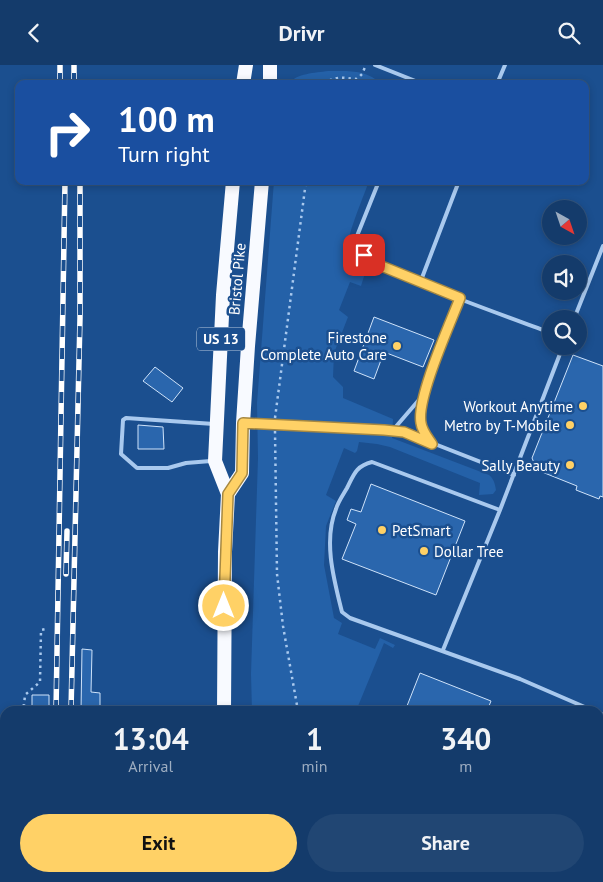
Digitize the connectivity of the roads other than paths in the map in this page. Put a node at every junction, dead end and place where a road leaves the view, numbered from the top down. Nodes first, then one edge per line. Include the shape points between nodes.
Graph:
1 (246, 65) edge
2 (270, 65) edge
3 (375, 65) edge
4 (505, 65) edge
5 (244, 80) edge
6 (270, 80) edge
7 (412, 80) edge
8 (499, 80) edge
9 (233, 185) edge
10 (262, 185) edge
11 (377, 185) edge
12 (457, 185) edge
13 (603, 246) edge
14 (420, 283) junction
15 (460, 298) junction
16 (578, 310) edge
17 (542, 330) edge
18 (560, 355) edge
19 (424, 394) junction
20 (243, 423) junction
21 (216, 424) junction
22 (393, 431) junction
23 (432, 444) junction
24 (215, 461) junction
25 (514, 475) junction
26 (228, 494) junction
27 (500, 510) junction
28 (443, 650) junction
29 (224, 706) edge
30 (582, 706) edge

1 - 5 highway
2 - 6 highway
3 - 7 lane
4 - 8 lane
9 - 21 highway, Bristol Pike / US 13
10 - 20 highway, Bristol Pike / US 13
11 - 14 lane via 357,236 364,255
12 - 14 lane
13 - 16 lane
14 - 15 lane
15 - 17 lane
15 - 19 lane
18 - 25 lane
19 - 22 lane
19 - 23 lane via 421,424
20 - 22 lane
20 - 26 highway, Bristol Pike / US 13 via 242,473
21 - 24 highway, Bristol Pike / US 13
21 - 24 lane via 126,418 122,421 121,454 137,469
22 - 23 lane via 404,432
23 - 25 lane
24 - 26 highway, Bristol Pike / US 13
25 - 27 lane
26 - 29 highway, Bristol Pike / US 13
27 - 28 lane
27 - 28 lane via 372,462 355,472 336,509 330,544 333,578 342,612 350,618
28 - 30 lane

